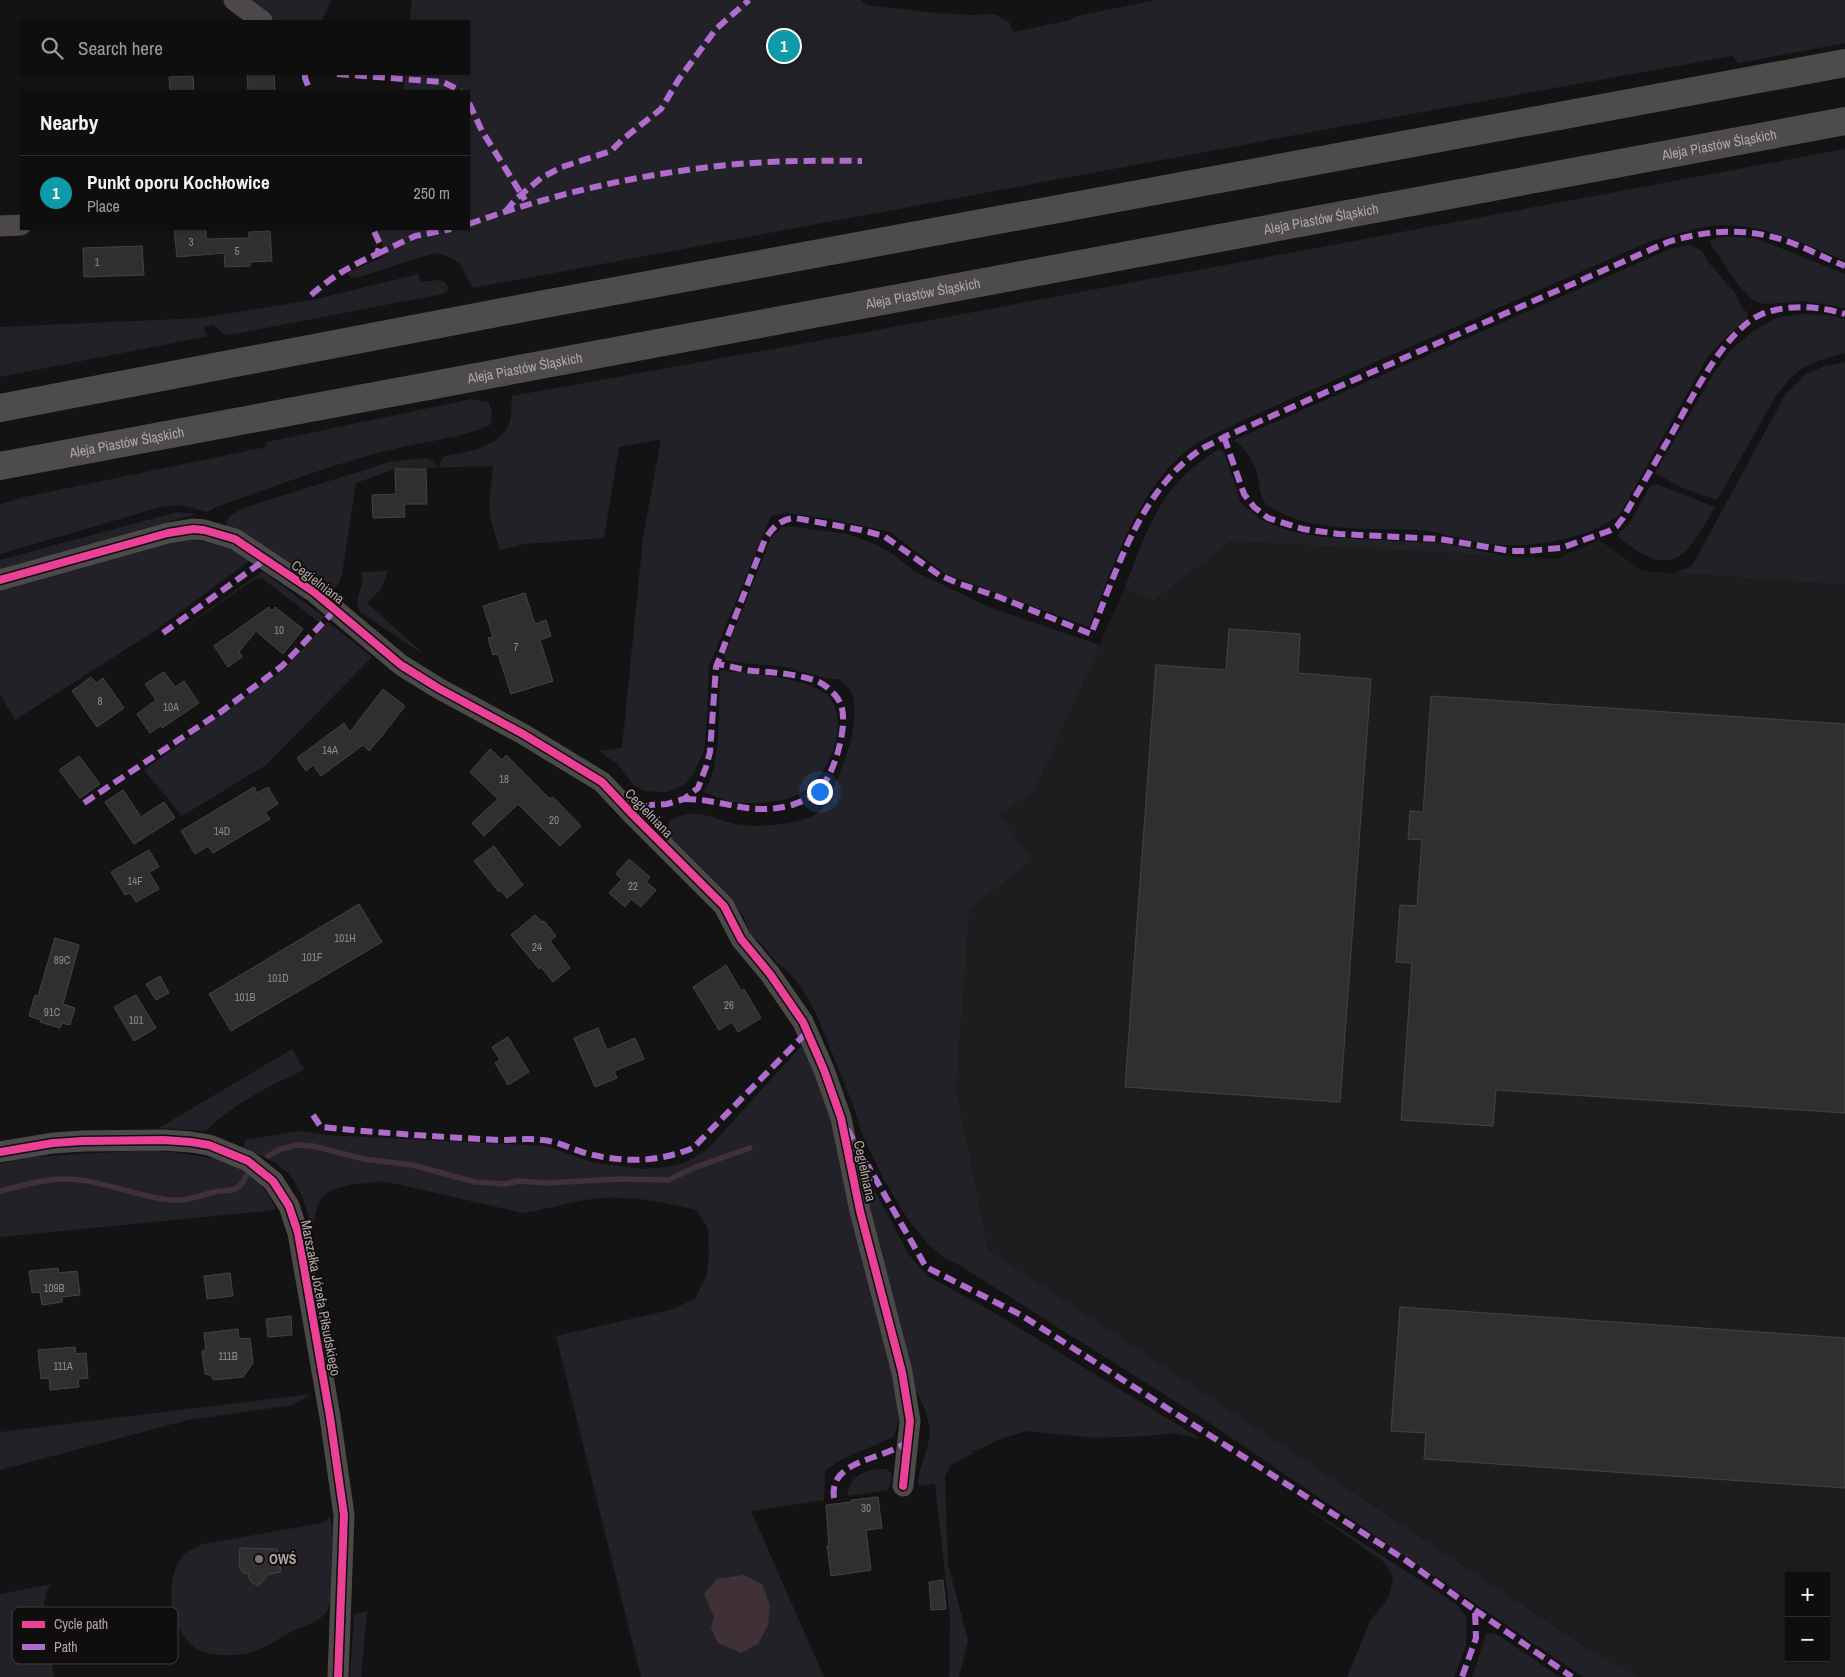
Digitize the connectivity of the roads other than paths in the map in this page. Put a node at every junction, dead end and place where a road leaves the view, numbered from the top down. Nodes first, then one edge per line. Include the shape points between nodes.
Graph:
1 (234, 0) edge
2 (261, 20) edge
3 (1845, 63) edge
4 (1845, 120) edge
5 (20, 225) edge
6 (0, 226) edge
7 (0, 408) edge
8 (0, 466) edge
9 (0, 580) edge
10 (0, 1152) edge
11 (903, 1486) dead end
12 (338, 1677) edge

1 - 2 street
3 - 7 highway
4 - 8 highway, Aleja Piastów Śląskich
5 - 6 street
9 - 11 street, Cegielniana via 168,533 193,529 219,533 235,539 314,592 401,665 602,782 724,906 740,939 770,974 803,1022 841,1118 860,1211 902,1372 910,1421
10 - 12 street, Marszałka Józefa Piłsudskiego via 83,1141 191,1142 209,1145 248,1161 273,1181 289,1206 299,1242 344,1515

